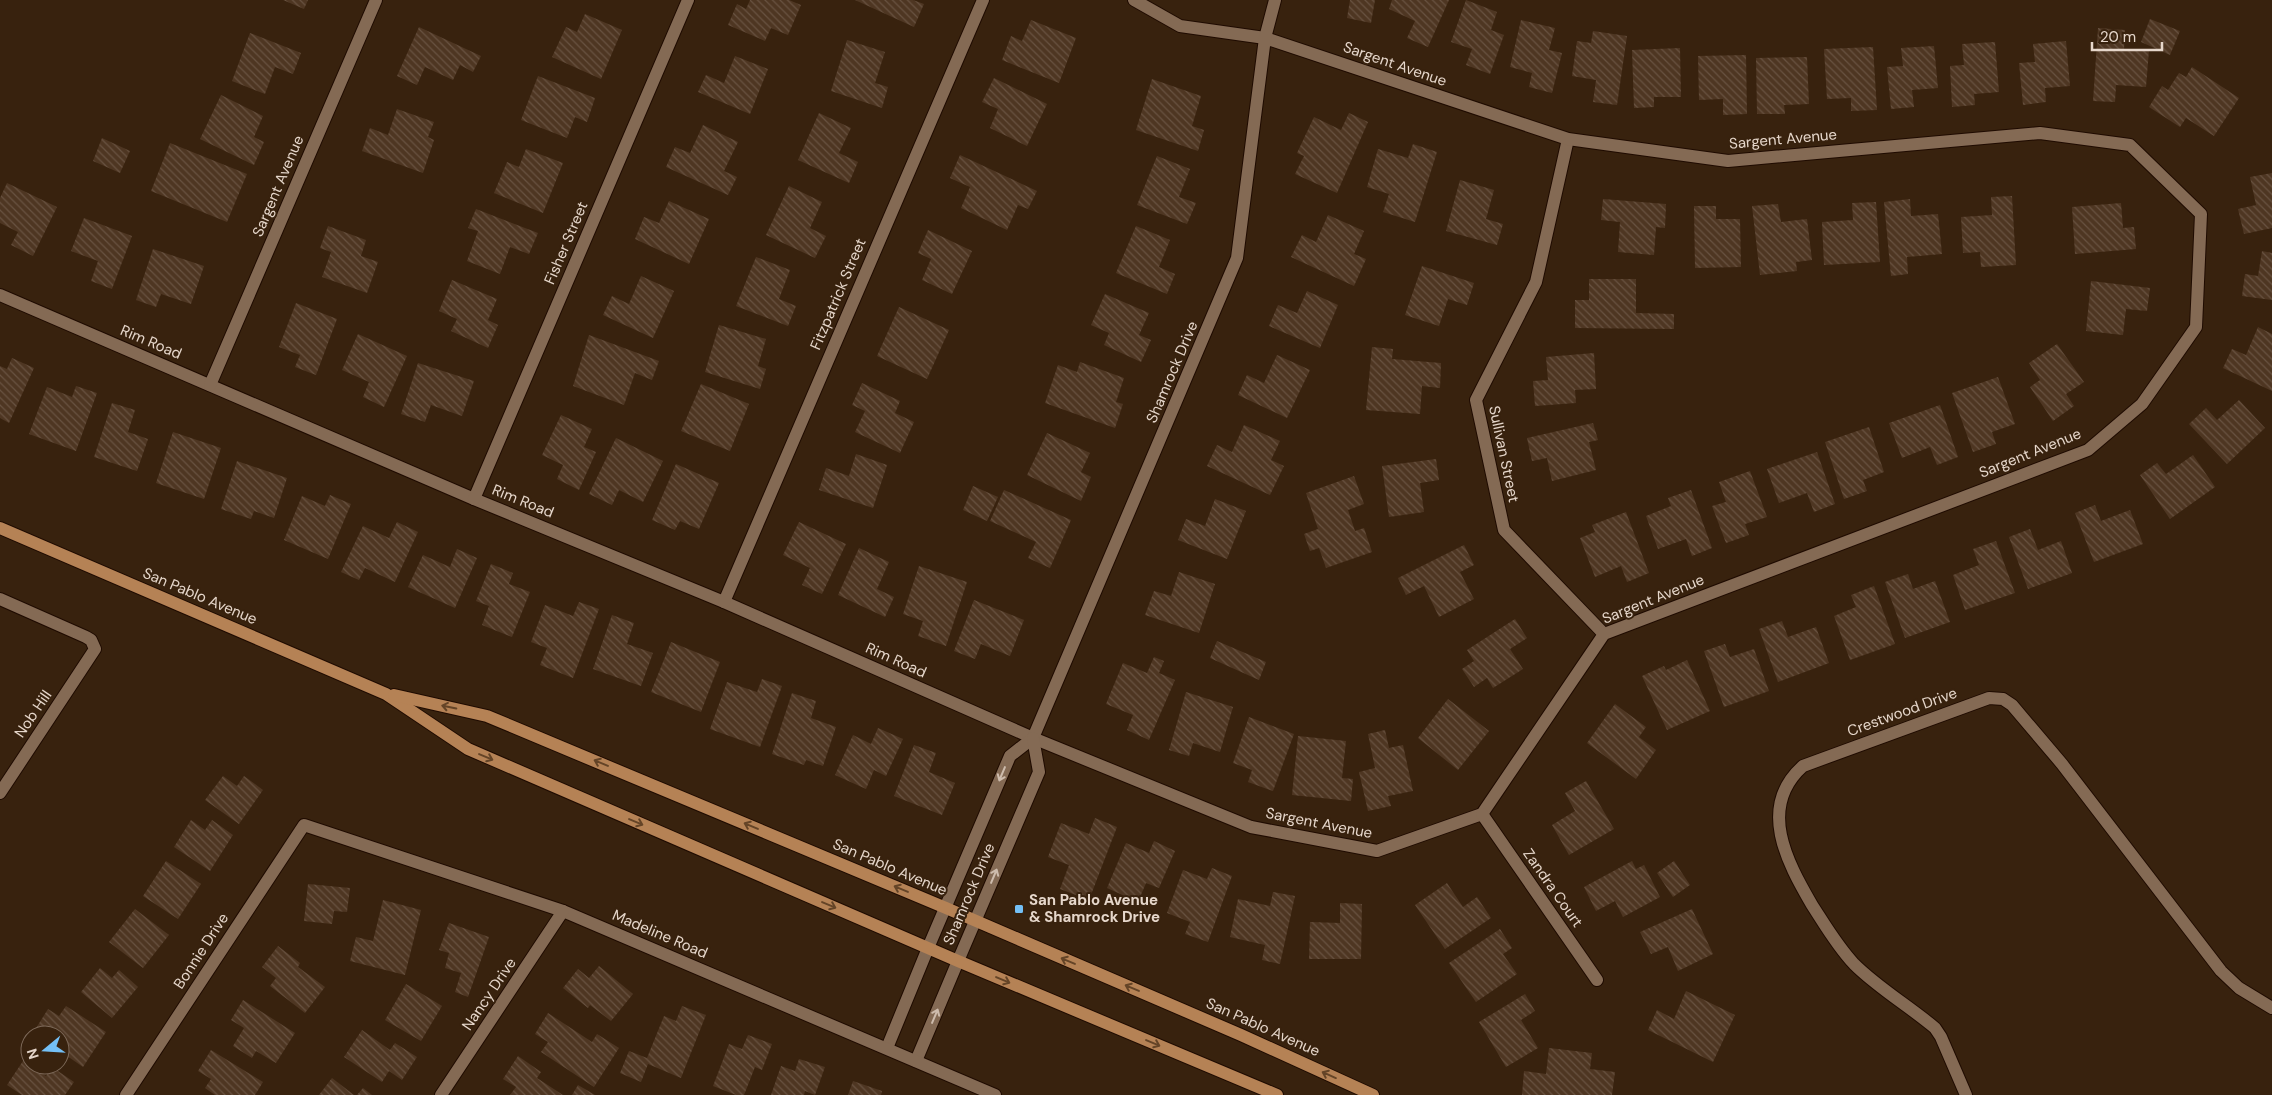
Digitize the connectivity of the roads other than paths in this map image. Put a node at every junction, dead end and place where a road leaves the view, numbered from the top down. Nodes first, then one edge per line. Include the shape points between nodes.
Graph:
1 (376, 0) edge
2 (688, 0) edge
3 (983, 0) edge
4 (1134, 0) edge
5 (1275, 0) edge
6 (1266, 38) junction
7 (1568, 139) junction
8 (0, 295) edge
9 (210, 385) junction
10 (474, 499) junction
11 (0, 528) edge
12 (0, 599) edge
13 (724, 602) junction
14 (1604, 634) junction
15 (386, 694) junction
16 (1033, 738) junction
17 (0, 793) edge
18 (1482, 814) junction
19 (304, 824) joint
20 (946, 908) junction
21 (563, 911) junction
22 (975, 921) junction
23 (928, 948) junction
24 (958, 961) junction
25 (1598, 980) dead end
26 (2272, 1008) edge
27 (887, 1048) junction
28 (916, 1061) junction
29 (126, 1095) edge
30 (441, 1095) edge
31 (995, 1095) edge
32 (1277, 1095) edge
33 (1374, 1095) edge
34 (1966, 1095) edge

1 - 9 street, Sargent Avenue
2 - 10 street, Fisher Street
3 - 13 street, Fitzpatrick Street
4 - 6 street, Sargent Avenue via 1180,26
5 - 6 street, Shamrock Drive
6 - 7 street, Sargent Avenue
6 - 16 street, Shamrock Drive via 1238,258
7 - 14 street, Sullivan Street via 1536,282 1476,400 1504,530
7 - 14 street, Sargent Avenue via 1728,161 2040,133 2130,146 2201,214 2196,327 2142,404 2088,450
8 - 9 street, Rim Road
9 - 10 street, Rim Road
10 - 13 street, Rim Road
11 - 15 main road, San Pablo Avenue
12 - 17 street, Nob Hill via 94,644 93,654
13 - 16 street, Rim Road
14 - 18 street, Sargent Avenue
20 -> 15 main road, San Pablo Avenue via 488,716
15 -> 23 main road, San Pablo Avenue via 468,750
16 - 18 street, Sargent Avenue via 1251,827 1377,851
16 -> 20 street, Shamrock Drive via 1010,756
22 -> 16 street, Shamrock Drive via 1039,772
18 - 25 street, Zandra Court
19 - 21 street, Madeline Road
19 - 29 street, Bonnie Drive
20 - 22 main road, San Pablo Avenue
20 - 23 street, Shamrock Drive
21 - 27 street, Madeline Road
21 - 30 street, Nancy Drive
22 - 24 street, Shamrock Drive
33 -> 22 main road, San Pablo Avenue
23 - 24 main road, San Pablo Avenue
23 - 27 street, Shamrock Drive
28 -> 24 street, Shamrock Drive
24 -> 32 main road, San Pablo Avenue
26 - 34 street, Crestwood Drive via 2244,992 2221,971 2062,764 2012,705 2003,699 1989,698 1803,766 1786,786 1779,823 1788,861 1838,946 1871,979 1934,1028
27 - 28 street, Madeline Road
28 - 31 street, Madeline Road

